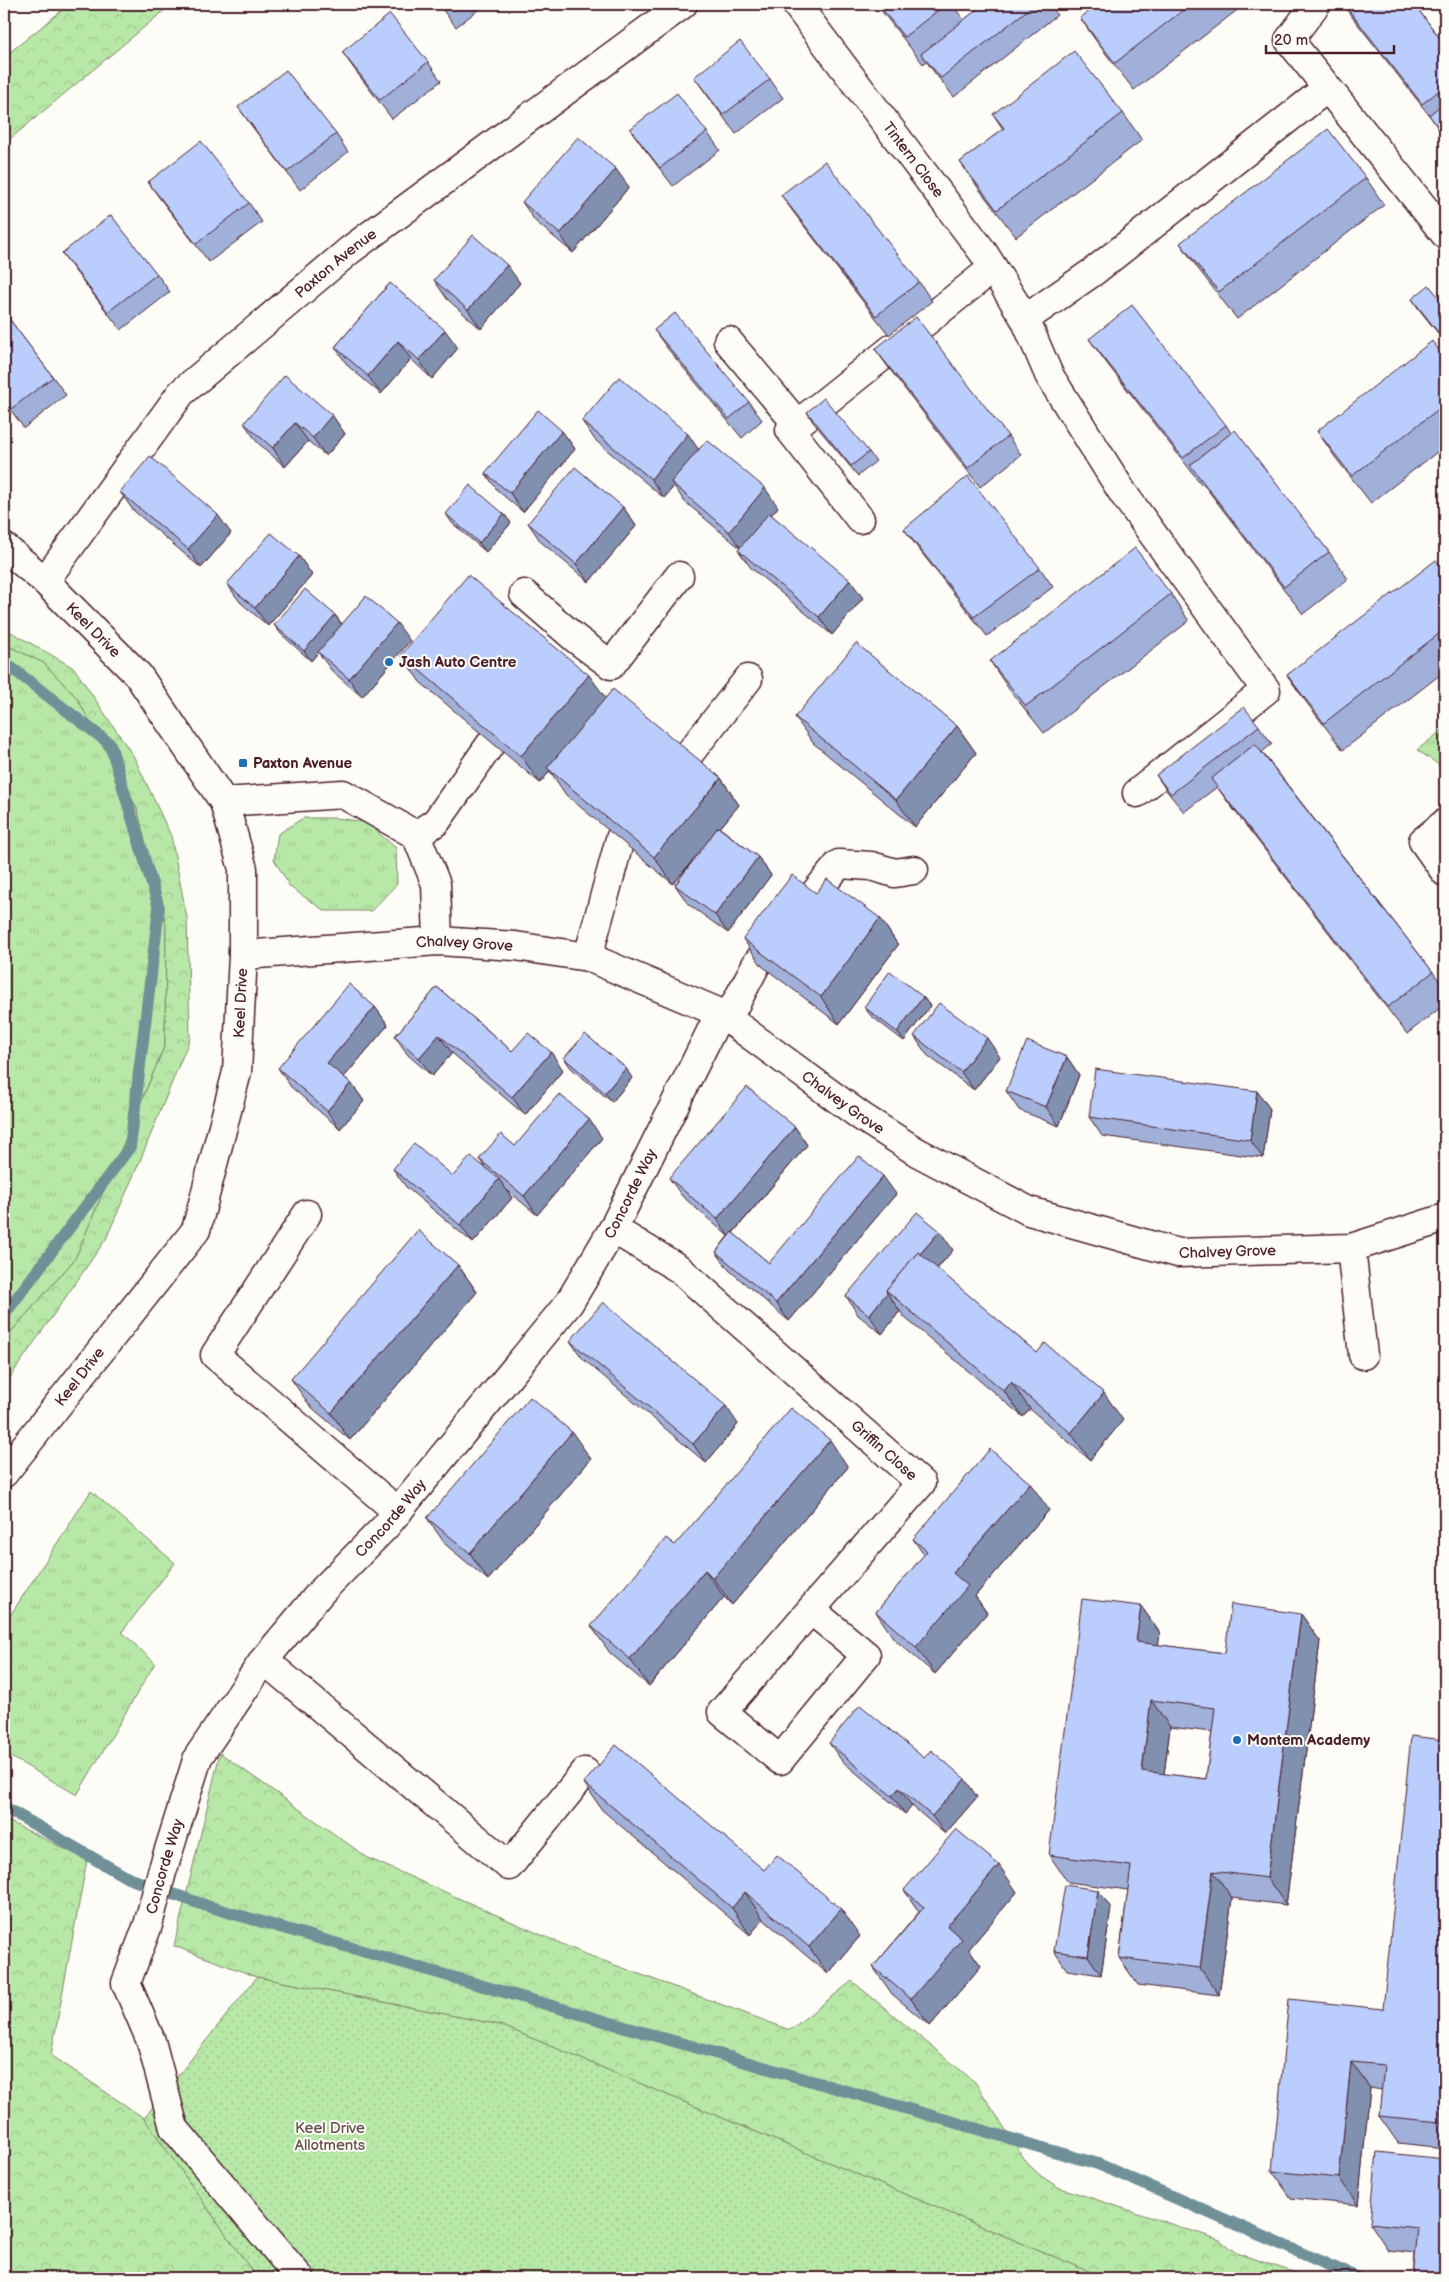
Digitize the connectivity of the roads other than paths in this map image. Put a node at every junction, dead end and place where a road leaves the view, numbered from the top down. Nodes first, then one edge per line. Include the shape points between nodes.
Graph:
1 (683, 4) edge
2 (796, 4) edge
3 (1316, 4) edge
4 (1327, 88) junction
5 (1445, 234) edge
6 (994, 268) junction
7 (1025, 319) junction
8 (728, 341) dead end
9 (797, 424) junction
10 (860, 519) dead end
11 (4, 547) edge
12 (679, 576) dead end
13 (45, 581) junction
14 (524, 594) dead end
15 (576, 639) junction
16 (560, 662) edge
17 (748, 679) dead end
18 (492, 742) edge
19 (685, 760) edge
20 (1136, 793) dead end
21 (224, 802) junction
22 (1445, 823) edge
23 (416, 835) junction
24 (620, 839) edge
25 (914, 870) dead end
26 (1445, 872) edge
27 (438, 941) junction
28 (243, 955) junction
29 (588, 957) junction
30 (724, 1016) junction
31 (307, 1214) dead end
32 (1445, 1218) edge
33 (613, 1229) junction
34 (1351, 1248) junction
35 (1363, 1355) dead end
36 (4, 1473) edge
37 (398, 1512) junction
38 (811, 1610) junction
39 (264, 1660) junction
40 (585, 1772) dead end
41 (300, 2278) edge

1 - 13 street, Paxton Avenue via 350,250 181,393
2 - 6 street, Tintern Close
3 - 4 street via 1289,40
4 - 5 street
4 - 7 street via 1093,272
6 - 7 street, Tintern Close
6 - 9 street
7 - 20 street, Tintern Close via 1049,375 1123,493 1266,690
8 - 9 street
9 - 10 street via 790,430
11 - 13 street, Keel Drive
12 - 15 street via 611,665
13 - 21 street, Keel Drive via 138,675
14 - 15 street
15 - 16 street
17 - 19 street
18 - 23 street via 436,822
21 - 23 street via 343,794
21 - 28 street, Keel Drive via 243,869
22 - 26 street via 1423,841
23 - 27 street via 436,884
24 - 29 street
25 - 30 street, Concorde Way via 895,872 871,866 839,864 757,963
27 - 28 street, Chalvey Grove
27 - 29 street, Chalvey Grove via 515,946
28 - 36 street, Keel Drive via 237,1072 196,1230
29 - 30 street, Chalvey Grove
30 - 33 street, Concorde Way
30 - 34 street, Chalvey Grove via 862,1117 917,1152 1029,1211 1178,1253
31 - 37 street via 216,1355
32 - 34 street, Chalvey Grove
33 - 37 street, Concorde Way via 569,1303
33 - 38 street, Griffin Close via 678,1268 921,1483
34 - 35 street
37 - 39 street, Concorde Way via 321,1592
38 - 38 street, Griffin Close via 722,1712 780,1760 866,1655
39 - 40 street via 509,1866
39 - 41 street, Concorde Way via 198,1757 148,1925 126,1983 151,2041 174,2128

